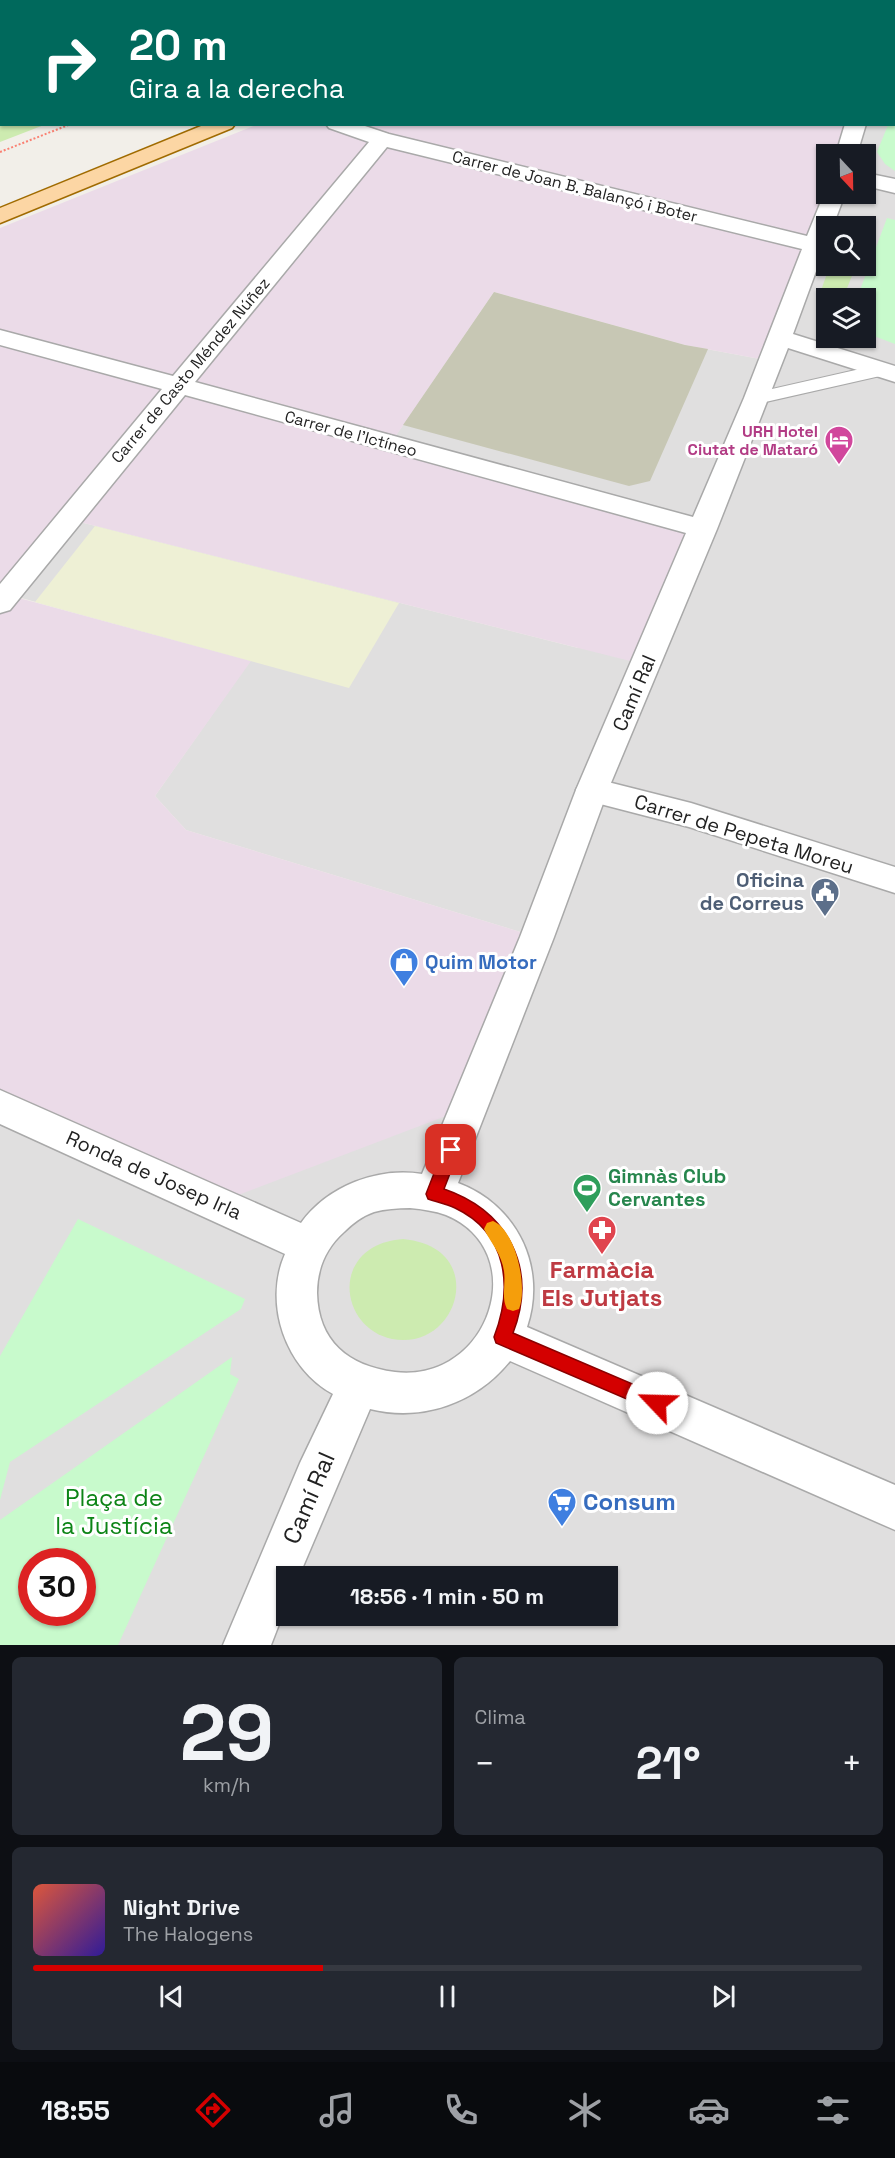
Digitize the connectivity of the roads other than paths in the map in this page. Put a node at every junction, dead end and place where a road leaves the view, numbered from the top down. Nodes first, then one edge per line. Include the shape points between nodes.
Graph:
1 (179, 126) edge
2 (220, 126) edge
3 (342, 126) edge
4 (855, 126) edge
5 (382, 139) junction
6 (850, 144) edge
7 (876, 182) edge
8 (895, 186) edge
9 (0, 198) edge
10 (830, 204) edge
11 (0, 216) edge
12 (814, 245) junction
13 (0, 337) edge
14 (780, 338) junction
15 (889, 372) edge
16 (176, 387) junction
17 (757, 398) junction
18 (703, 529) junction
19 (0, 603) edge
20 (592, 790) junction
21 (895, 880) edge
22 (0, 1106) edge
23 (434, 1194) junction
24 (307, 1245) junction
25 (502, 1337) junction
26 (359, 1386) junction
27 (895, 1508) edge
28 (247, 1645) edge

1 - 9 main road
2 - 11 main road
3 - 5 street, Carrer de Joan B. Balançó i Boter
4 - 6 street
5 - 12 street, Carrer de Joan B. Balançó i Boter
5 - 16 street, Carrer de Casto Méndez Núñez
7 - 8 street
10 - 12 street, Camí Ral
12 - 14 street, Camí Ral
13 - 16 street, Carrer de l'Ictíneo
14 - 15 street
14 - 17 street, Camí Ral
15 - 17 lane
16 - 18 street, Carrer de l'Ictíneo
16 - 19 street, Carrer de Casto Méndez Núñez
17 - 18 street, Camí Ral
18 - 20 street, Camí Ral
20 - 21 street, Carrer de Pepeta Moreu via 691,814
20 - 23 street, Camí Ral
22 - 24 street, Ronda de Josep Irla
23 - 24 street via 402,1190 361,1198 321,1226
23 - 25 street via 460,1202 479,1214 505,1249 513,1271 514,1293
24 - 26 street via 297,1272 295,1299 300,1325 313,1351 334,1371
25 - 26 street via 483,1362 459,1380 428,1391 397,1394
25 - 27 street
26 - 28 street, Camí Ral

